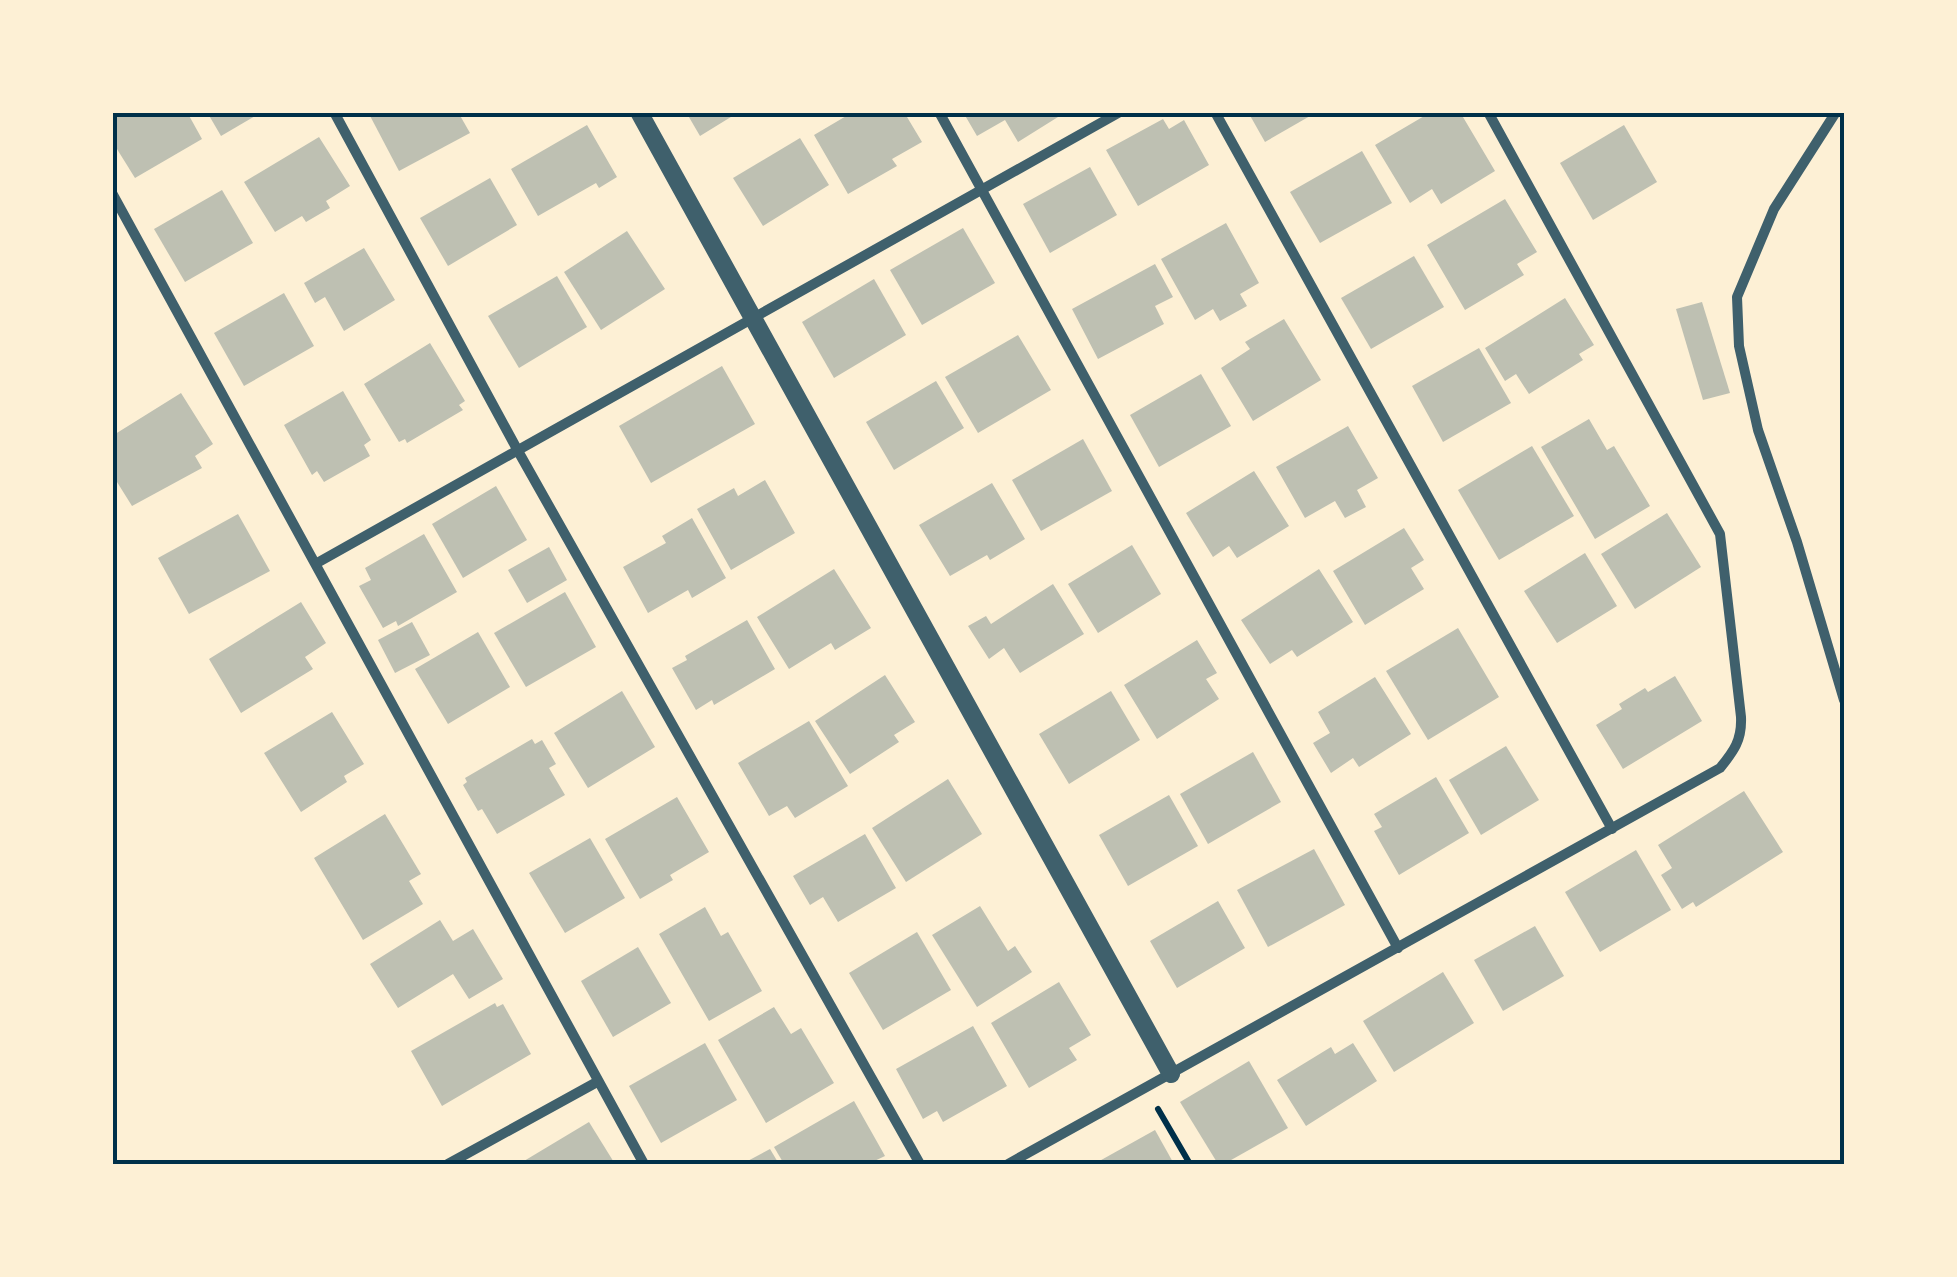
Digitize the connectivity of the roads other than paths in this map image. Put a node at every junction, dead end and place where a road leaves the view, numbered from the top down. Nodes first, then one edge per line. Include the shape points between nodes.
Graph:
1 (334, 112) edge
2 (638, 112) edge
3 (939, 112) edge
4 (1120, 112) edge
5 (1215, 112) edge
6 (1488, 112) edge
7 (1836, 112) edge
8 (982, 190) junction
9 (112, 193) edge
10 (753, 319) junction
11 (518, 450) junction
12 (316, 563) junction
13 (1844, 700) edge
14 (1612, 829) junction
15 (1398, 948) junction
16 (1172, 1074) junction
17 (597, 1082) junction
18 (448, 1164) edge
19 (644, 1164) edge
20 (920, 1164) edge
21 (1008, 1164) edge

1 - 11 street
2 - 10 street
3 - 8 street
4 - 8 street
5 - 14 street
6 - 14 street via 1720,534 1742,733 1720,768
7 - 13 street via 1774,209 1736,297 1739,346 1758,430
8 - 10 street
8 - 15 street
9 - 12 street
10 - 11 street
10 - 16 street
11 - 12 street
11 - 20 street
12 - 17 street
14 - 15 street
15 - 16 street
16 - 21 street
17 - 18 street
17 - 19 street

